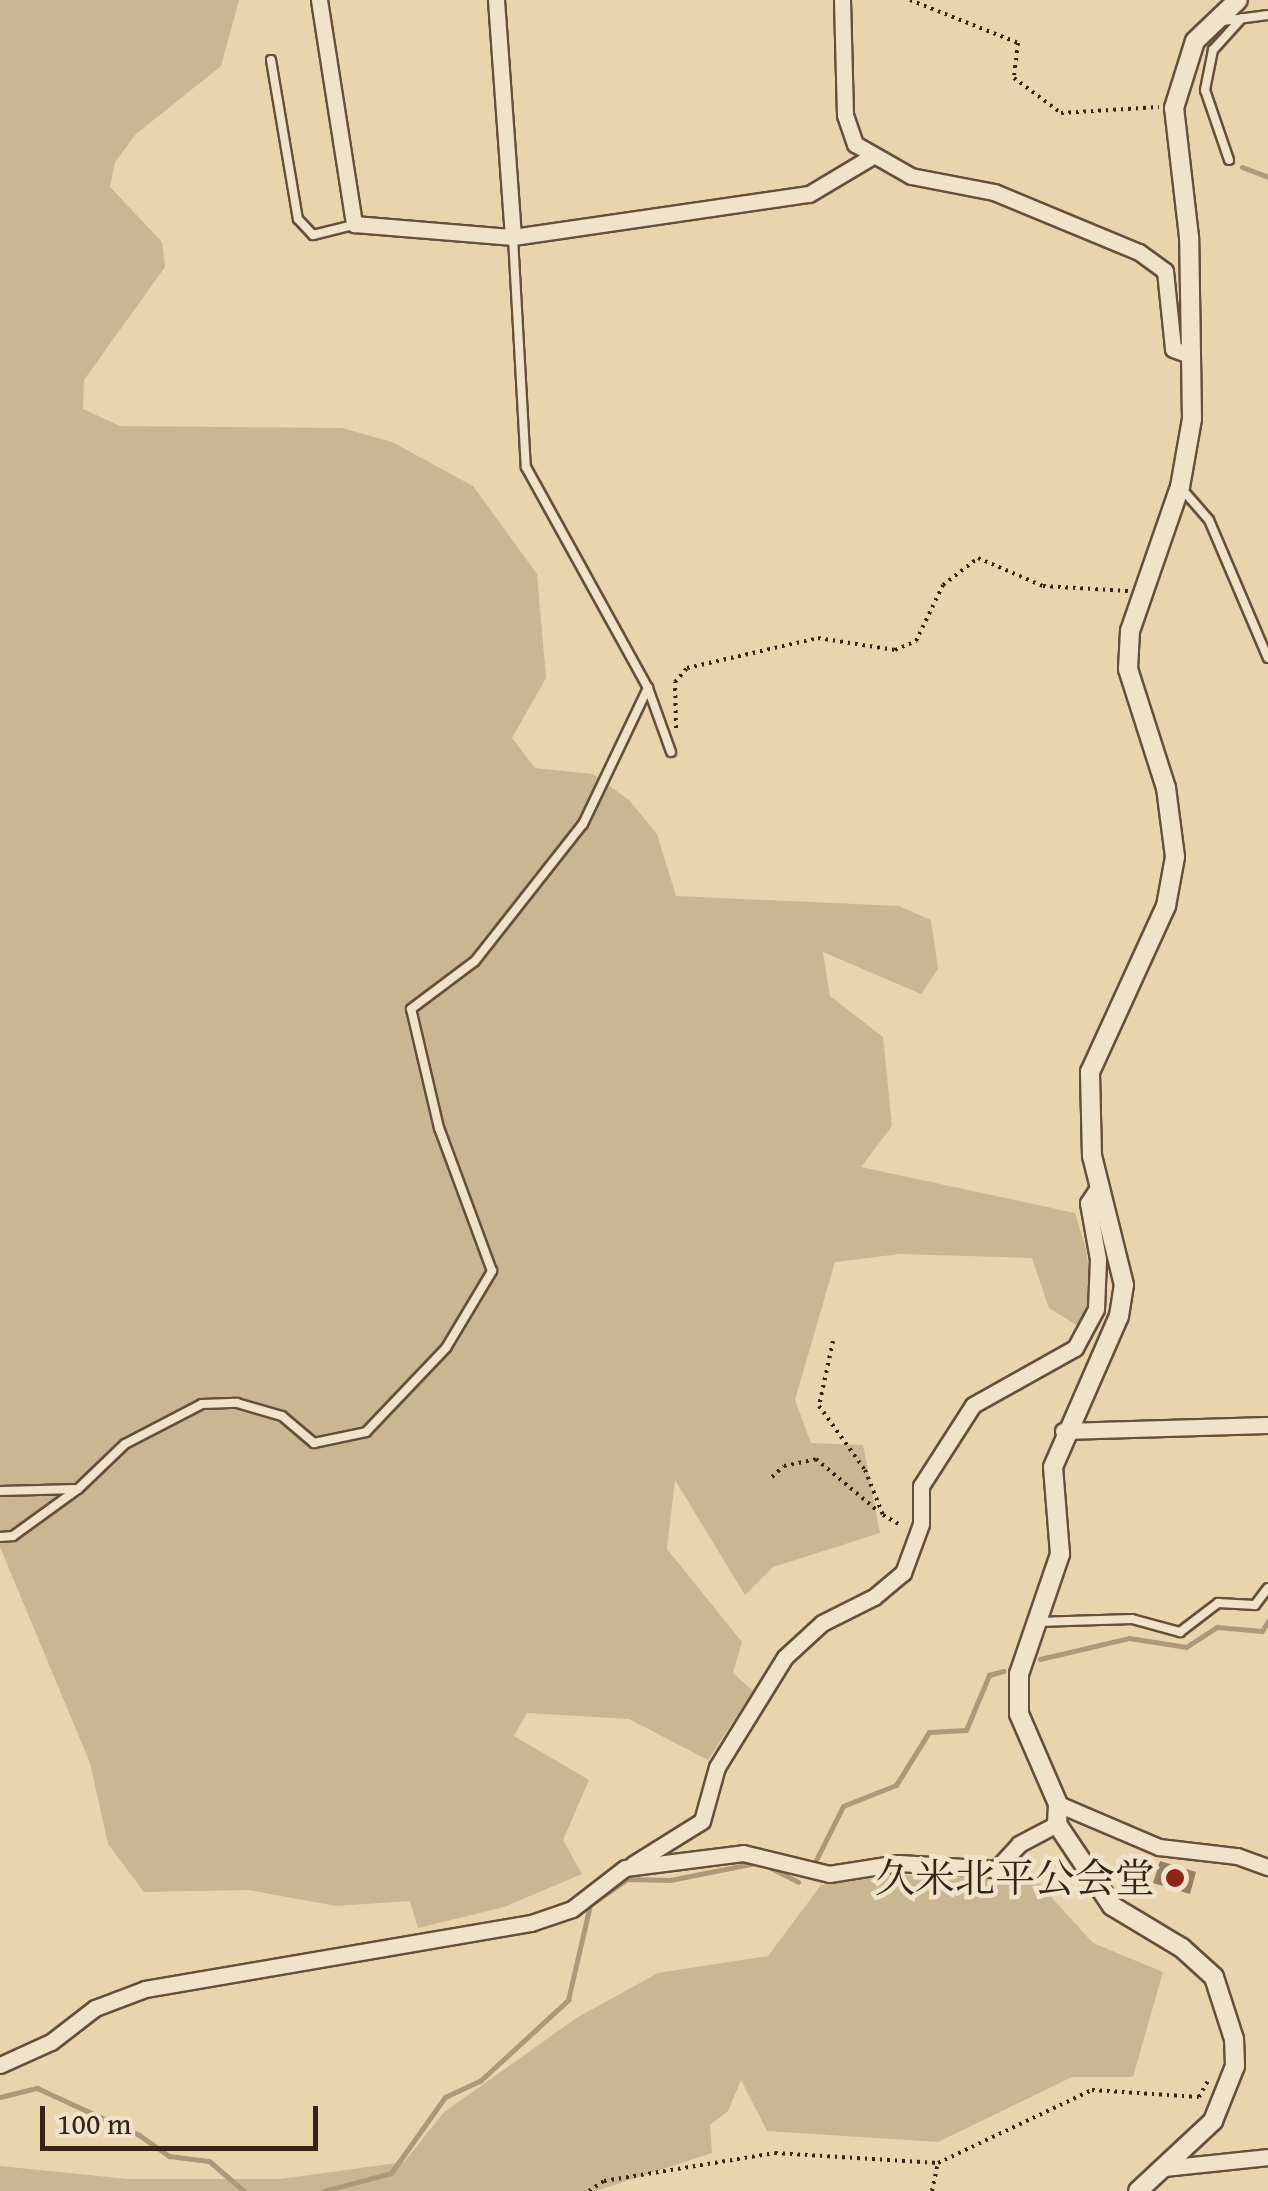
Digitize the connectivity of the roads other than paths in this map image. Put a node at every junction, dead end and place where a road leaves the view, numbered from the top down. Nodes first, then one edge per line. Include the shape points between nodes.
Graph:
1 (319, 0) edge
2 (496, 0) edge
3 (842, 0) edge
4 (1240, 9) edge
5 (1268, 15) edge
6 (271, 60) dead end
7 (871, 157) junction
8 (1229, 160) dead end
9 (354, 224) junction
10 (513, 238) junction
11 (1192, 356) junction
12 (1180, 487) junction
13 (1268, 658) edge
14 (648, 688) junction
15 (671, 752) road end
16 (1099, 1186) junction
17 (1268, 1425) edge
18 (1064, 1431) junction
19 (78, 1489) junction
20 (0, 1491) edge
21 (0, 1537) edge
22 (1268, 1588) edge
23 (1037, 1622) junction
24 (1058, 1804) junction
25 (1057, 1824) junction
26 (1268, 1867) edge
27 (625, 1868) junction
28 (0, 2065) edge
29 (1268, 2156) edge
30 (1164, 2168) junction
31 (1138, 2191) edge

1 - 9 street
2 - 10 street
3 - 7 street via 845,115 855,144
4 - 5 lane
4 - 8 lane via 1213,50 1205,90
4 - 11 street via 1208,23 1184,64 1174,108 1189,237
6 - 9 lane via 298,218 313,235
7 - 10 street via 810,194
7 - 11 street via 911,176 994,192 1139,252 1165,271 1173,349
9 - 10 street
10 - 14 lane via 526,467
11 - 12 street via 1192,419
12 - 13 lane via 1208,520
12 - 16 street via 1130,631 1128,670 1166,788 1175,857 1166,906 1090,1072
14 - 15 lane
14 - 19 lane via 583,824 475,961 411,1009 439,1128 492,1272 446,1348 366,1432 314,1443 282,1416 237,1402 202,1404 125,1444
16 - 18 street via 1124,1285 1120,1316
16 - 27 street via 1088,1203 1098,1258 1096,1310 1075,1348 973,1405 921,1486 921,1524 903,1573 874,1597 822,1623 785,1657 717,1767 702,1821
17 - 18 street
18 - 23 street via 1053,1467 1060,1554
19 - 20 lane
19 - 21 lane via 13,1536
22 - 23 lane via 1255,1605 1218,1603 1180,1632 1132,1619
23 - 24 street via 1019,1674 1019,1714
24 - 25 street
24 - 26 street via 1158,1847 1237,1856
25 - 27 street via 1019,1844 996,1868 899,1863 829,1874 743,1854
25 - 30 street via 1112,1906 1182,1948 1214,1977 1229,2017 1234,2066 1225,2098 1202,2137
27 - 28 street via 572,1909 531,1922 145,1988 95,2008 52,2042
29 - 30 street
30 - 31 street

